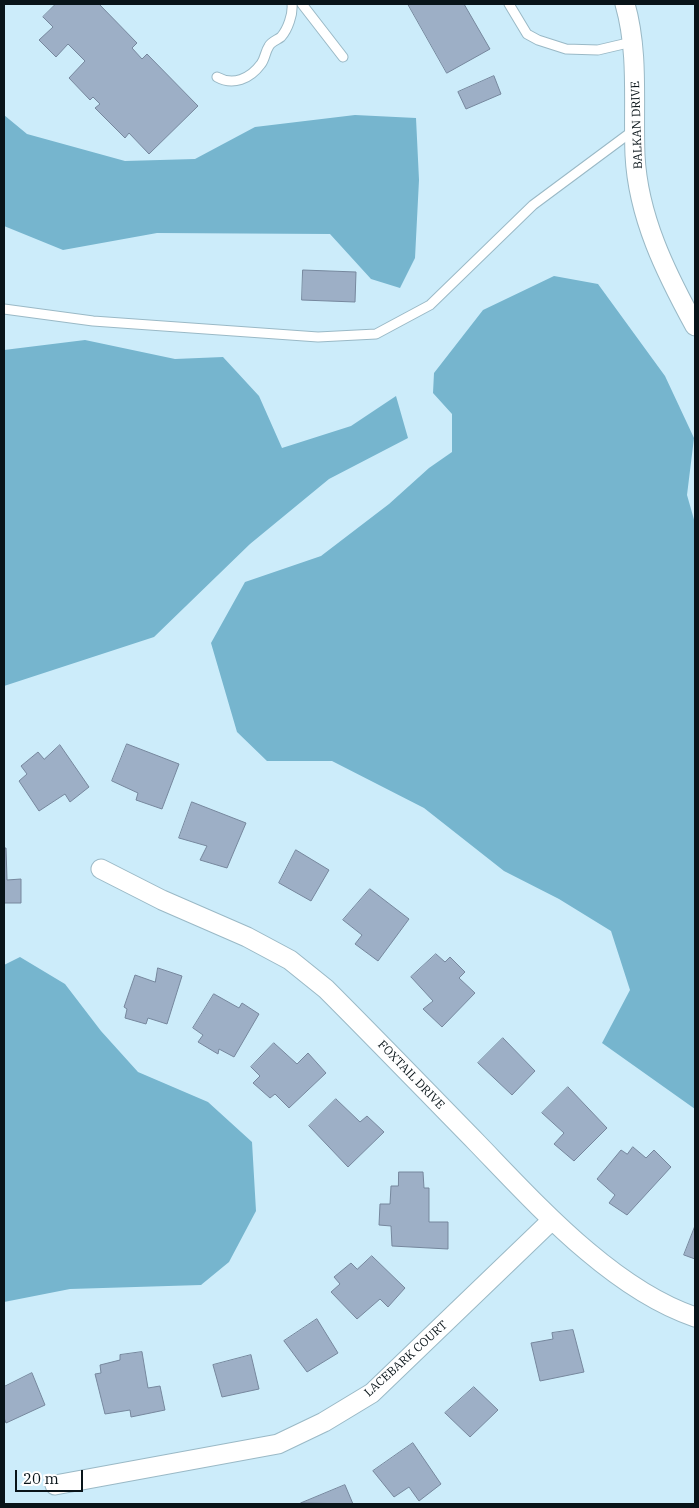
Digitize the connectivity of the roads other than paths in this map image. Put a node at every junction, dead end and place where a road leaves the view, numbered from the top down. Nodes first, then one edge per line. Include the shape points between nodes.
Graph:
1 (292, 4) edge
2 (302, 4) edge
3 (509, 4) edge
4 (625, 4) edge
5 (632, 42) junction
6 (343, 57) dead end
7 (217, 76) dead end
8 (636, 128) junction
9 (4, 309) edge
10 (695, 326) edge
11 (101, 870) dead end
12 (552, 1220) junction
13 (695, 1316) edge
14 (55, 1485) dead end

1 - 7 lane via 290,21 282,36 269,45 262,64 235,82
2 - 6 lane
3 - 5 lane via 527,34 566,49 598,50
4 - 5 street, BALKAN DRIVE
5 - 8 street, BALKAN DRIVE
8 - 9 lane via 533,205 430,305 376,334 298,336 93,322
8 - 10 street, BALKAN DRIVE via 642,203 674,288
11 - 12 street, FOXTAIL DRIVE via 248,937 297,966 326,989
12 - 13 street, FOXTAIL DRIVE via 617,1275 680,1312
12 - 14 street, LACEBARK COURT via 372,1393 324,1422 278,1444

